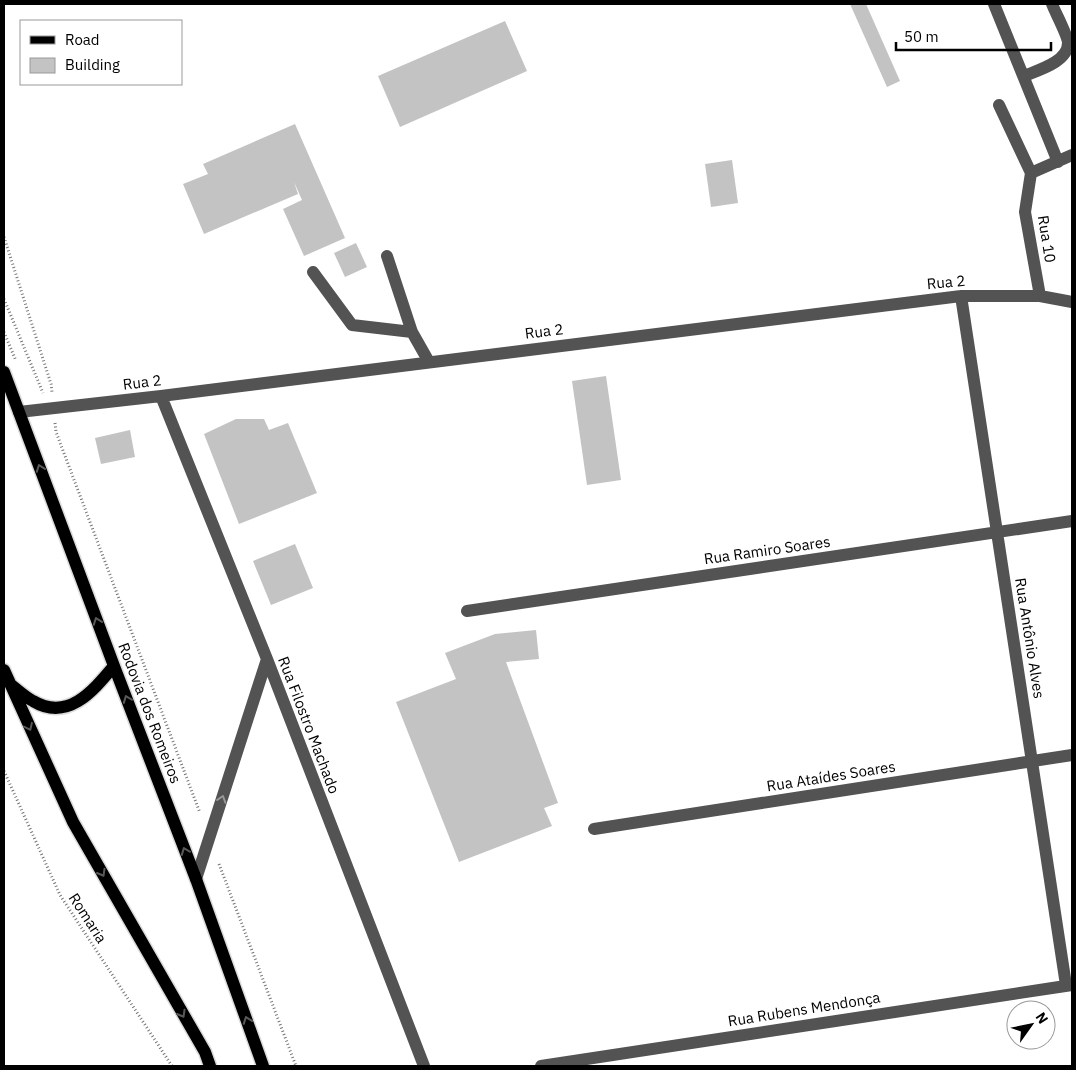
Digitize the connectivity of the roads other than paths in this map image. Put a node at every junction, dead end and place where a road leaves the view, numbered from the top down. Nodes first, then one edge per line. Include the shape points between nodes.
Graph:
1 (994, 4) edge
2 (1052, 4) edge
3 (1024, 76) junction
4 (999, 105) dead end
5 (1072, 155) edge
6 (1058, 162) junction
7 (1031, 173) junction
8 (387, 256) dead end
9 (313, 272) dead end
10 (961, 296) junction
11 (1040, 296) junction
12 (1072, 302) edge
13 (412, 332) junction
14 (429, 362) junction
15 (4, 372) edge
16 (161, 396) junction
17 (20, 412) junction
18 (1072, 521) edge
19 (997, 532) junction
20 (466, 611) dead end
21 (266, 660) junction
22 (114, 666) junction
23 (4, 670) edge
24 (9, 683) junction
25 (1072, 755) edge
26 (1032, 761) junction
27 (594, 829) dead end
28 (196, 879) junction
29 (1069, 985) edge
30 (210, 1066) edge
31 (263, 1066) edge
32 (424, 1066) edge
33 (541, 1066) edge

1 - 3 street
2 - 3 street via 1069,42 1066,52 1059,60
3 - 6 street
4 - 7 street
5 - 6 street
6 - 7 street
7 - 11 street, Rua 10 via 1025,212
8 - 13 street
9 - 13 street via 352,324
10 - 11 street, Rua 2
10 - 14 street, Rua 2
10 - 19 street, Rua Antônio Alves
11 - 12 street, Rua 2
13 - 14 street
14 - 16 street, Rua 2
15 - 17 main road, Rodovia dos Romeiros
16 - 17 street, Rua 2
16 - 21 street, Rua Filostro Machado
22 -> 17 main road, Rodovia dos Romeiros
18 - 19 street, Rua Ramiro Soares
19 - 20 street, Rua Ramiro Soares
19 - 26 street, Rua Antônio Alves
28 -> 21 street
21 - 32 street, Rua Filostro Machado
22 - 24 main road via 95,689 64,708 49,708 33,701
28 -> 22 main road, Rodovia dos Romeiros
23 - 24 main road
24 -> 30 main road via 72,822
25 - 26 street, Rua Ataídes Soares
26 - 27 street, Rua Ataídes Soares
26 - 29 street, Rua Antônio Alves
31 -> 28 main road, Rodovia dos Romeiros
29 - 33 street, Rua Rubens Mendonça

